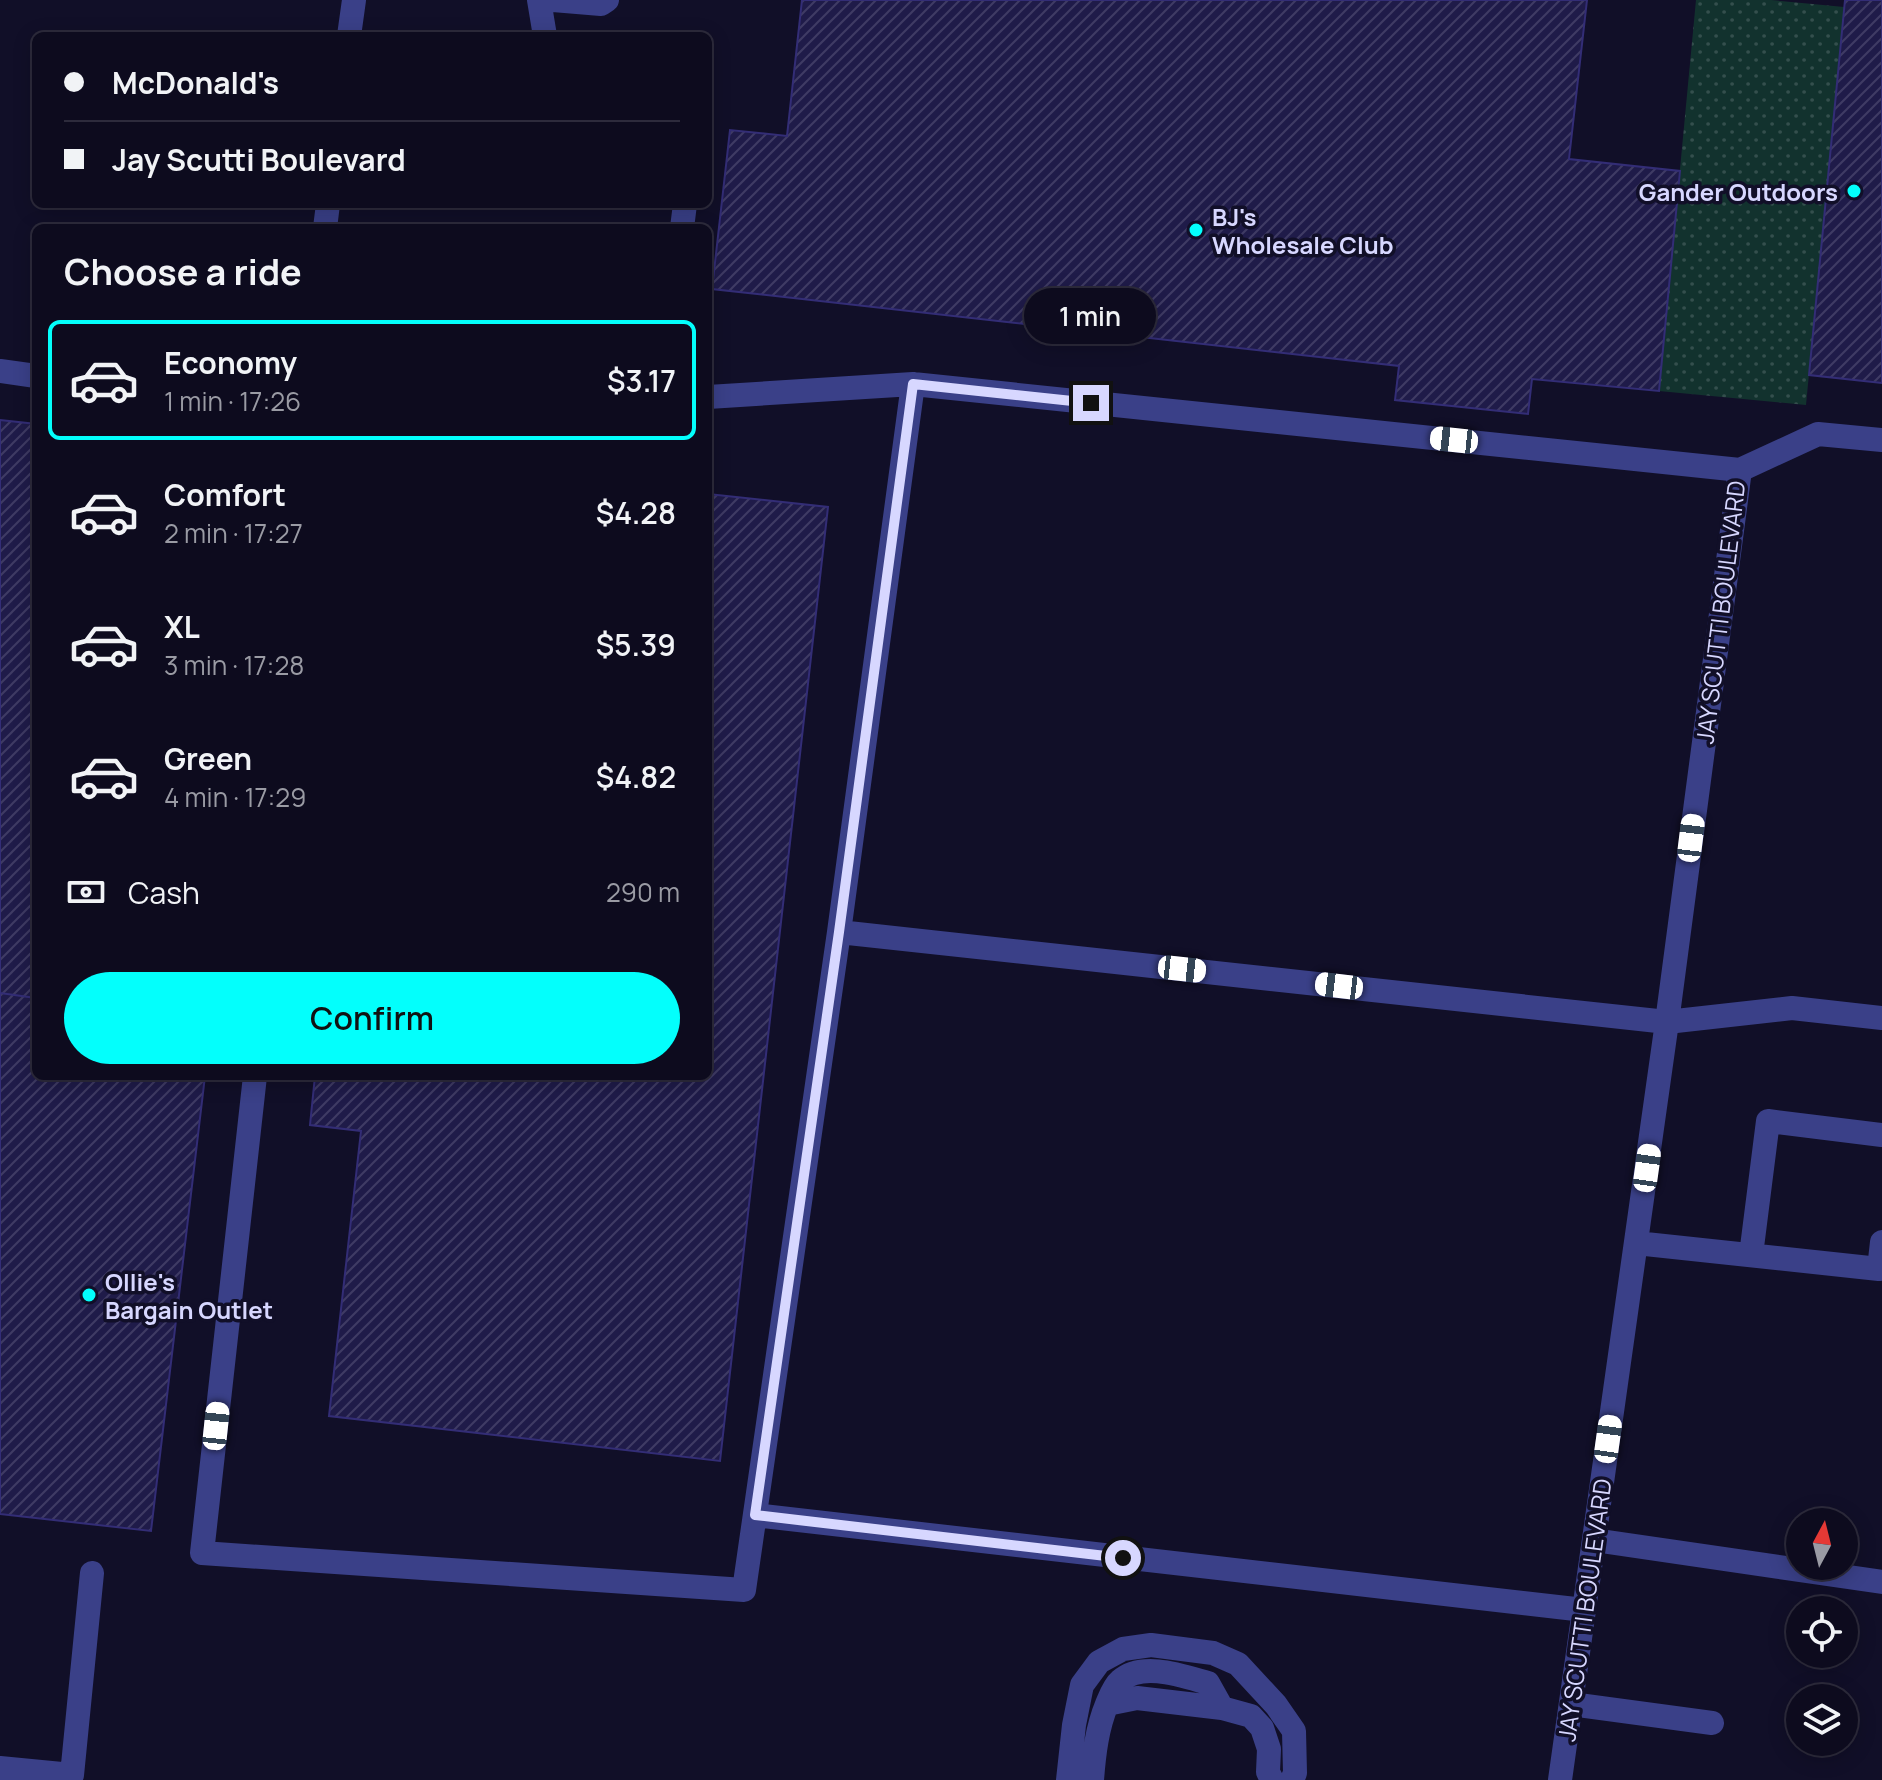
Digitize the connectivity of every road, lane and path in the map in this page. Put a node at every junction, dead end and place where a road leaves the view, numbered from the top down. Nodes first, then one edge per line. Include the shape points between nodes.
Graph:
1 (354, 0) edge
2 (539, 0) edge
3 (553, 0) edge
4 (607, 0) edge
5 (350, 32) edge
6 (544, 32) edge
7 (0, 371) edge
8 (32, 375) edge
9 (913, 384) junction
10 (712, 397) edge
11 (1882, 440) edge
12 (1740, 470) junction
13 (839, 932) junction
14 (1882, 1018) edge
15 (1667, 1022) junction
16 (255, 1080) edge
17 (1882, 1135) edge
18 (1882, 1242) edge
19 (1636, 1243) junction
20 (1751, 1255) junction
21 (755, 1515) junction
22 (1594, 1540) junction
23 (92, 1573) dead end
24 (1882, 1582) edge
25 (1584, 1610) junction
26 (1571, 1704) junction
27 (1712, 1723) dead end
28 (0, 1768) edge
29 (1068, 1780) edge
30 (1092, 1780) edge
31 (1272, 1780) edge
32 (1292, 1780) edge
33 (1560, 1780) edge

1 - 5 street
2 - 6 street
3 - 4 street
7 - 8 street
9 - 10 street, JAY SCUTTI BOULEVARD
9 - 12 street, JAY SCUTTI BOULEVARD
9 - 13 street
11 - 12 street via 1818,434
12 - 15 street, JAY SCUTTI BOULEVARD
13 - 15 street
13 - 21 street
14 - 15 street via 1792,1008
15 - 19 street, JAY SCUTTI BOULEVARD
16 - 21 street via 202,1553 744,1590
17 - 20 street via 1768,1121
18 - 20 street via 1879,1269
19 - 20 street
19 - 22 street, JAY SCUTTI BOULEVARD
21 - 25 street
22 - 24 street
22 - 25 street, JAY SCUTTI BOULEVARD
23 - 28 street via 72,1775
25 - 26 street, JAY SCUTTI BOULEVARD
26 - 27 street
26 - 33 street, JAY SCUTTI BOULEVARD
29 - 32 street via 1082,1685 1099,1662 1123,1649 1151,1645 1213,1653 1238,1664 1294,1731
30 - 31 street via 1107,1704 1137,1698 1251,1716 1269,1749

